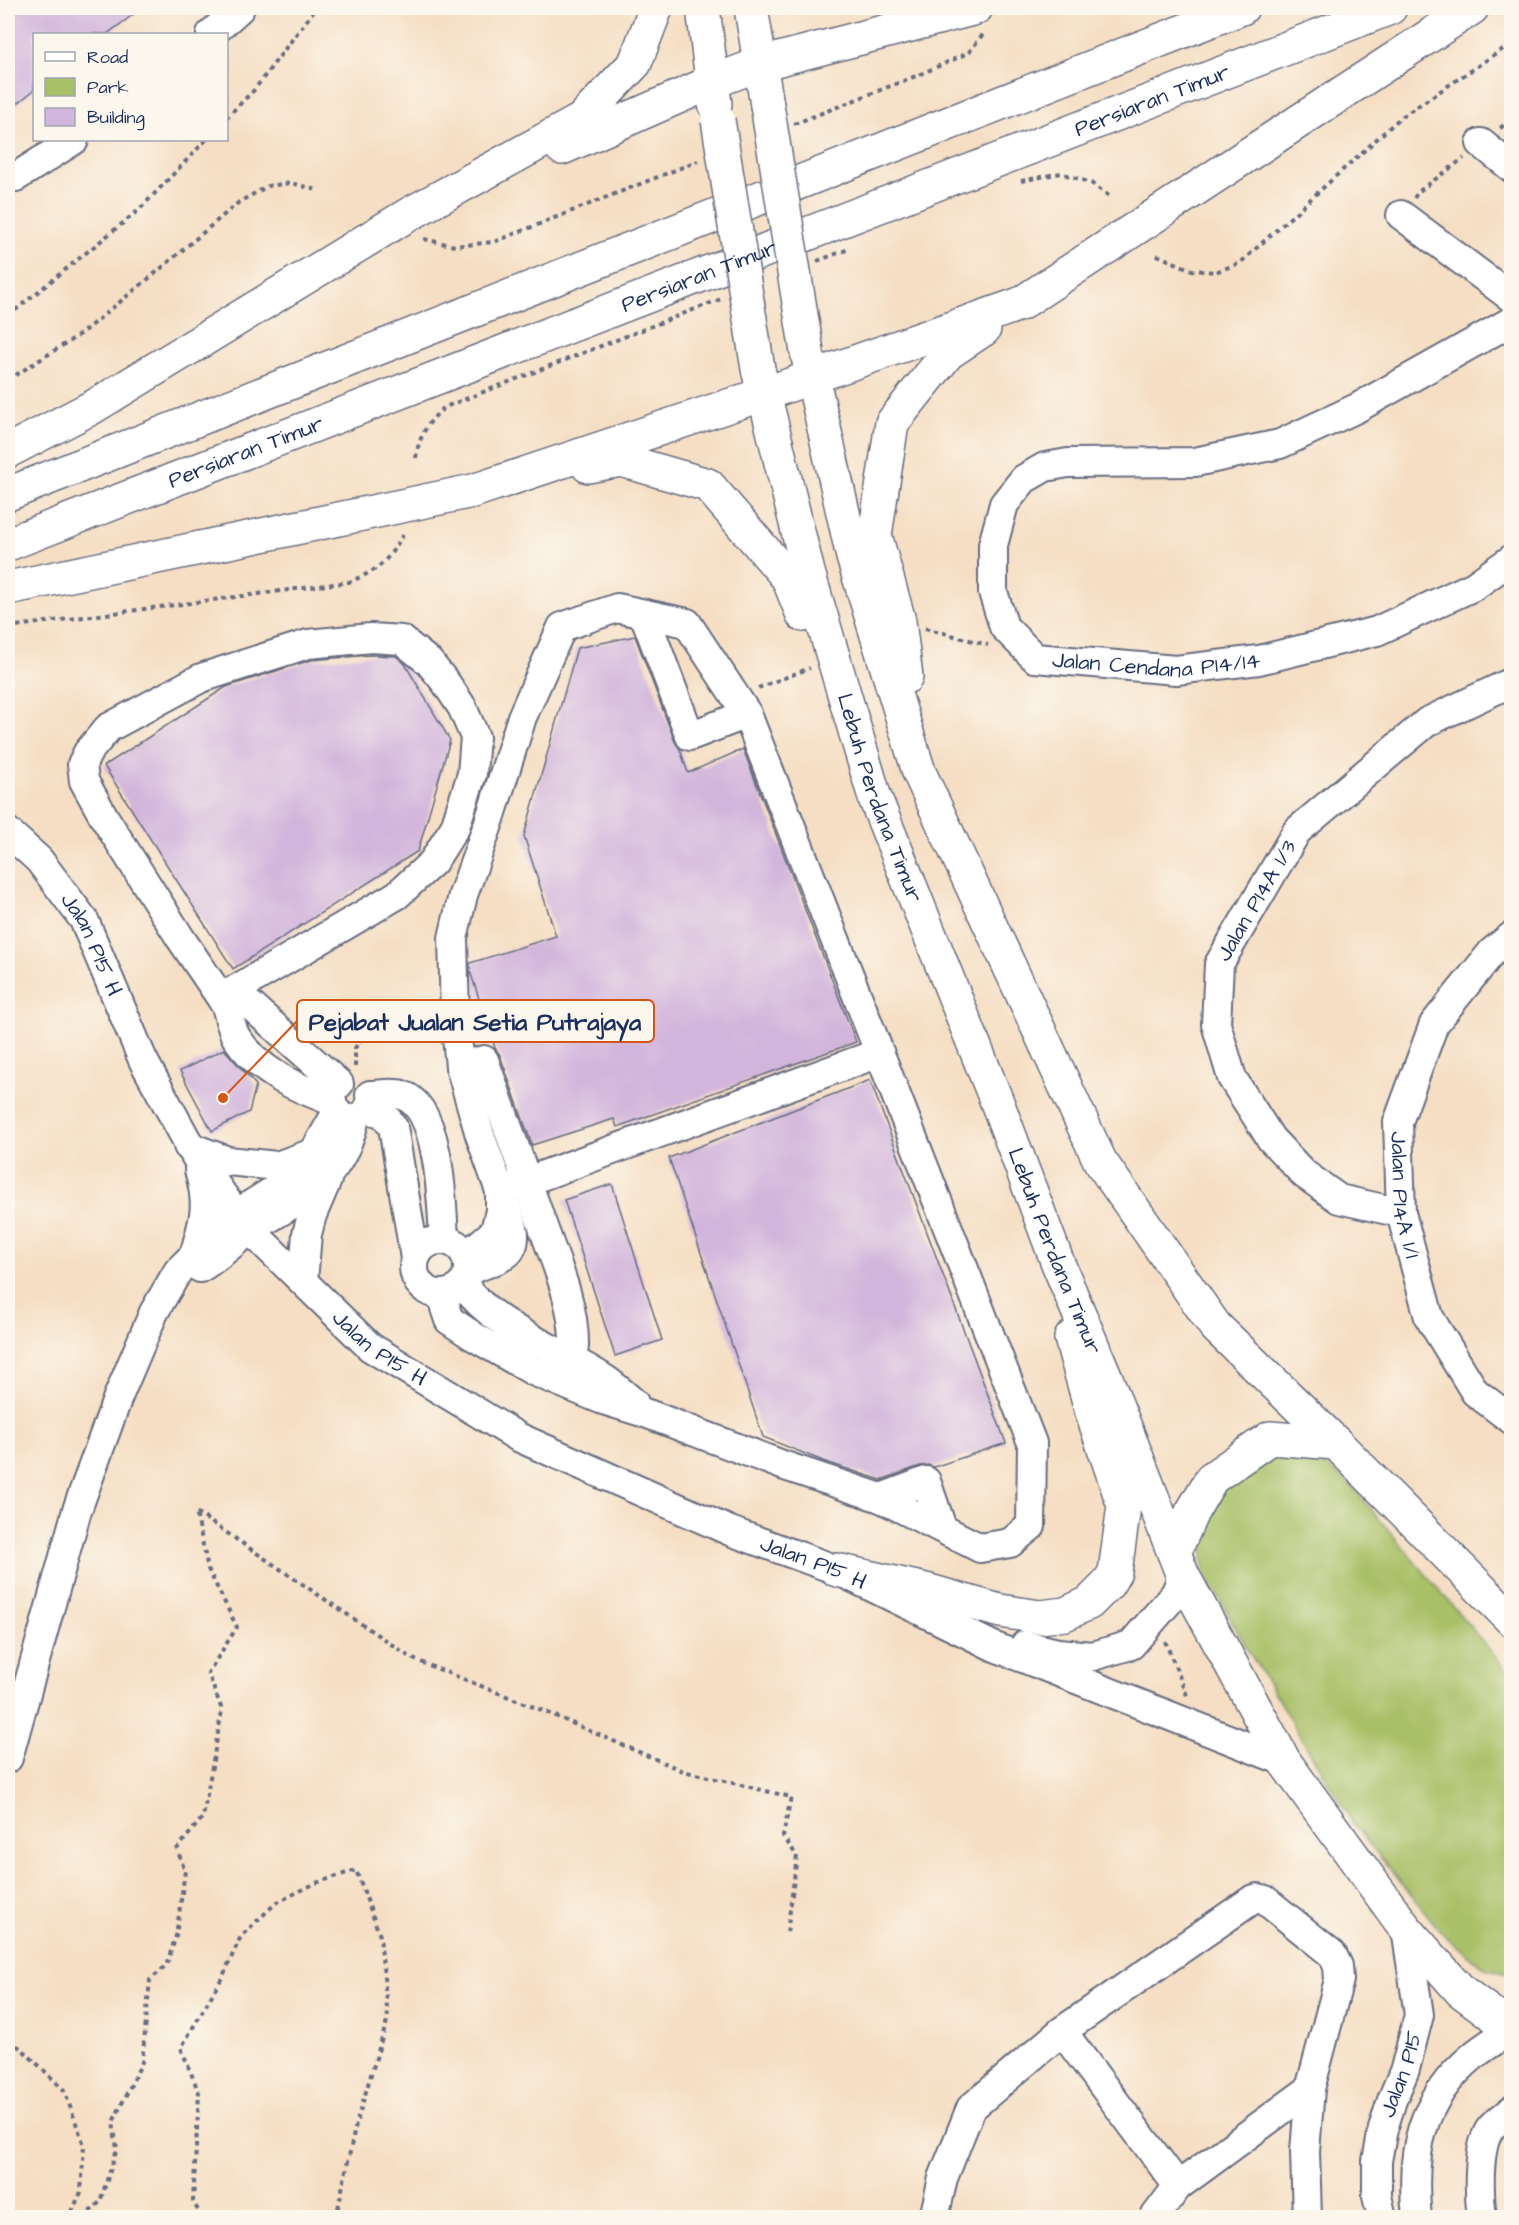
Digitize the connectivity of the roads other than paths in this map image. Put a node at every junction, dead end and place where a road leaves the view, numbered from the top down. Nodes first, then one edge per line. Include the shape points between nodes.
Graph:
1 (656, 8) edge
2 (703, 8) edge
3 (751, 8) edge
4 (976, 8) edge
5 (1242, 8) edge
6 (1390, 8) edge
7 (1472, 8) edge
8 (242, 9) edge
9 (212, 33) edge
10 (760, 64) junction
11 (712, 82) junction
12 (72, 141) edge
13 (1481, 143) road end
14 (1512, 168) edge
15 (10, 178) edge
16 (1401, 215) road end
17 (406, 216) junction
18 (1512, 298) edge
19 (1020, 304) junction
20 (1512, 321) edge
21 (810, 365) junction
22 (761, 382) junction
23 (93, 407) junction
24 (8, 436) edge
25 (8, 451) edge
26 (473, 491) junction
27 (8, 494) edge
28 (8, 544) edge
29 (1512, 559) edge
30 (8, 588) edge
31 (644, 614) junction
32 (1512, 682) edge
33 (748, 703) junction
34 (919, 772) junction
35 (875, 798) junction
36 (8, 832) edge
37 (1512, 936) edge
38 (224, 1002) junction
39 (879, 1053) junction
40 (460, 1066) junction
41 (351, 1100) junction
42 (192, 1151) junction
43 (323, 1162) junction
44 (527, 1180) junction
45 (500, 1191) junction
46 (1401, 1214) junction
47 (243, 1222) junction
48 (205, 1256) junction
49 (415, 1258) junction
50 (284, 1261) junction
51 (1058, 1261) junction
52 (458, 1269) junction
53 (303, 1281) junction
54 (570, 1304) junction
55 (561, 1355) junction
56 (592, 1372) junction
57 (648, 1414) junction
58 (1512, 1420) edge
59 (1336, 1443) junction
60 (1179, 1565) junction
61 (837, 1570) junction
62 (1509, 1616) edge
63 (959, 1628) junction
64 (8, 1758) edge
65 (1284, 1761) junction
66 (1406, 1929) junction
67 (1512, 2029) edge
68 (1062, 2031) junction
69 (1311, 2089) junction
70 (1512, 2110) edge
71 (1178, 2186) junction
72 (934, 2217) edge
73 (1154, 2217) edge
74 (1307, 2217) edge
75 (1382, 2217) edge
76 (1417, 2217) edge
77 (1482, 2217) edge

1 - 17 main road via 635,63 580,120
2 - 11 main road, Lebuh Perdana Timur
3 - 10 main road, Lebuh Perdana Timur
4 - 10 main road
5 - 27 main road
6 - 28 main road, Persiaran Timur
7 - 19 main road
8 - 9 street
10 - 11 main road
10 - 21 main road, Lebuh Perdana Timur, bridge
11 - 17 main road
11 - 22 main road, Lebuh Perdana Timur, bridge
12 - 15 street
13 - 14 street
16 - 18 street
17 - 23 main road
19 - 21 main road
19 - 34 main road via 948,353 892,423 875,535 899,621
20 - 29 street, Jalan Cendana P14/14 via 1357,408 1280,444 1195,462 1068,463 1045,467 1024,479 1004,504 993,545 993,592 1004,627 1035,658 1176,670 1259,660 1377,631 1474,586
21 - 22 main road
21 - 34 main road, Lebuh Perdana Timur via 853,557
22 - 26 main road
22 - 35 main road, Lebuh Perdana Timur via 808,572
23 - 24 main road
23 - 25 main road
26 - 30 main road
26 - 35 main road via 621,459 708,485 788,578
31 - 33 street via 687,622
31 - 33 street via 690,736
31 - 40 street via 617,608 562,627 522,717 463,895 453,938
32 - 46 street, Jalan P14A 1/3 via 1427,722 1297,831 1219,964 1216,1023 1232,1078 1272,1138 1304,1174 1339,1199
33 - 39 street
34 - 59 main road, Lebuh Perdana Timur via 1100,1161 1215,1326
35 - 51 main road, Lebuh Perdana Timur
36 - 42 street, Jalan P15 H via 39,860 84,920 142,1060
37 - 46 street, Jalan P14A 1/1 via 1492,952 1434,1024 1398,1122
38 - 38 street via 84,781 82,764 108,728 201,678 308,644 371,638 402,640 429,662 446,683 475,737 472,774 455,827 433,862 397,895
38 - 41 street via 235,1035 273,1074 287,1083
39 - 44 street
39 - 57 street via 1032,1443 1030,1526 1010,1543 980,1548 881,1498
40 - 44 street via 484,1060
40 - 45 street
41 - 43 street via 350,1139 338,1163
41 - 49 street via 382,1112 393,1127
41 - 52 street via 403,1095 422,1110 436,1149
42 - 43 street via 228,1161 277,1166
42 - 47 street, Jalan P15 H
42 - 48 street via 205,1192
43 - 47 street via 298,1202
43 - 53 street via 309,1224
44 - 45 street
44 - 54 street
45 - 52 street via 515,1240 511,1251 499,1259
46 - 58 street, Jalan P14A 1/1 via 1429,1317 1475,1392
47 - 48 street
47 - 50 street, Jalan P15 H
48 - 50 street via 235,1253
48 - 64 street via 154,1312 118,1397 77,1510
49 - 52 street via 419,1250 435,1240
49 - 52 street via 416,1277 428,1291
50 - 53 street, Jalan P15 H
51 - 60 main road, Lebuh Perdana Timur
51 - 61 main road via 1071,1342 1124,1506 1115,1572 1108,1584 1089,1603 1065,1614 1040,1617 1000,1611
52 - 55 street via 470,1295 494,1315
52 - 57 street via 444,1308 449,1320 533,1371
53 - 61 street, Jalan P15 H via 370,1347 518,1437 730,1531
54 - 55 street via 574,1347
54 - 56 street via 582,1324
55 - 56 street
56 - 57 street
59 - 60 main road via 1270,1438 1212,1478 1192,1512
59 - 62 main road, Lebuh Perdana Timur
60 - 63 street, Jalan P15 H via 1174,1594 1131,1645 1093,1656 1058,1653
60 - 65 main road, Lebuh Perdana Timur
61 - 63 street, Jalan P15 H
63 - 65 street, Jalan P15 H via 995,1647
65 - 66 main road, Lebuh Perdana Timur
66 - 67 main road, Lebuh Perdana Timur via 1461,1991
66 - 75 street, Jalan P15 via 1419,2015 1383,2129 1377,2162 1377,2196
67 - 76 street, Jalan P15 via 1473,2056 1444,2085 1423,2123 1414,2164
68 - 69 street via 1258,1898 1332,1954 1338,1966 1339,1980
68 - 71 street
68 - 72 street via 971,2108 943,2178
69 - 71 street
69 - 74 street via 1305,2151
70 - 77 street via 1490,2129 1482,2149
71 - 73 street

